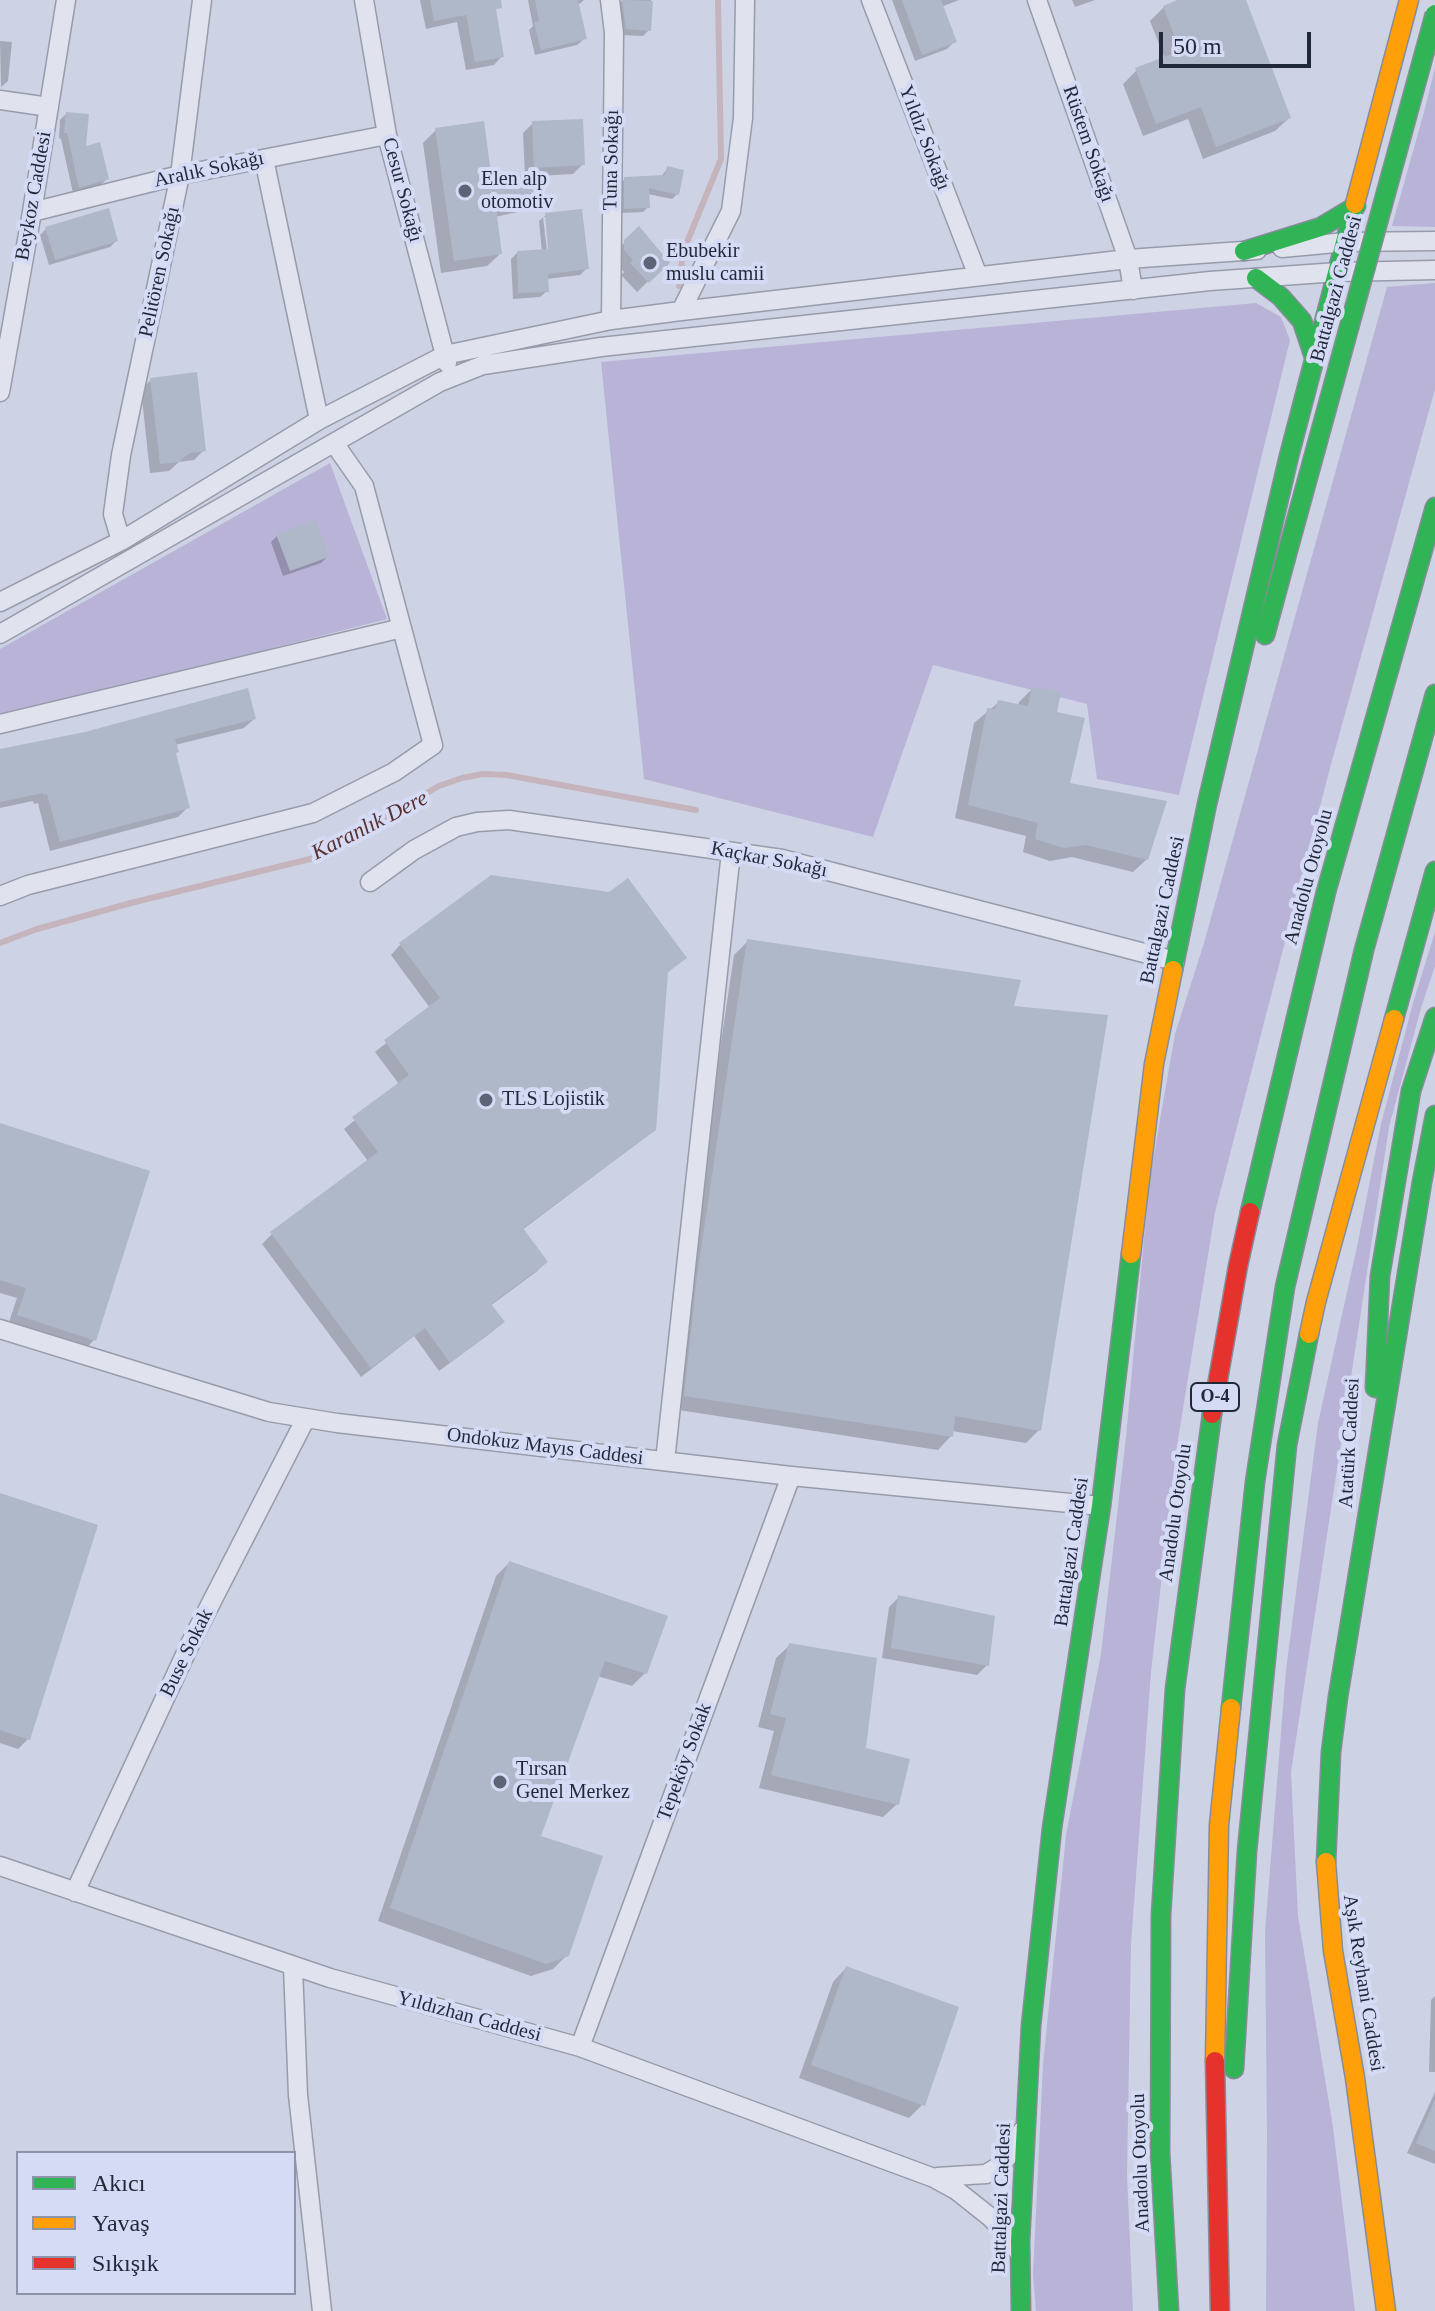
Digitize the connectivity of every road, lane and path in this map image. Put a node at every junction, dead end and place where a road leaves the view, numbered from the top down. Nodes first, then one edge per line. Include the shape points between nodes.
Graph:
1 (66, 0) edge
2 (202, 0) edge
3 (364, 0) edge
4 (610, 0) edge
5 (745, 0) edge
6 (871, 0) edge
7 (1037, 0) edge
8 (1409, 0) edge
9 (1435, 14) edge
10 (0, 100) edge
11 (49, 107) junction
12 (387, 135) junction
13 (264, 159) junction
14 (180, 175) junction
15 (1356, 206) junction
16 (32, 212) junction
17 (1435, 241) edge
18 (1346, 242) junction
19 (1244, 251) junction
20 (1128, 259) junction
21 (1435, 270) edge
22 (1338, 272) junction
23 (978, 276) junction
24 (1256, 278) junction
25 (1133, 290) junction
26 (681, 311) junction
27 (611, 320) junction
28 (445, 355) junction
29 (1315, 360) junction
30 (451, 378) junction
31 (0, 392) edge
32 (319, 420) junction
33 (334, 443) junction
34 (1435, 507) edge
35 (121, 541) junction
36 (0, 602) edge
37 (402, 628) junction
38 (0, 634) edge
39 (1435, 694) edge
40 (0, 724) edge
41 (1207, 804) junction
42 (731, 852) junction
43 (1435, 871) edge
44 (370, 882) dead end
45 (0, 896) edge
46 (1175, 961) junction
47 (1435, 1017) edge
48 (1435, 1115) edge
49 (0, 1329) edge
50 (306, 1418) junction
51 (665, 1461) junction
52 (791, 1476) junction
53 (1101, 1506) junction
54 (1368, 1520) junction
55 (0, 1866) edge
56 (75, 1892) junction
57 (293, 1967) junction
58 (580, 2047) junction
59 (1026, 2123) junction
60 (934, 2178) junction
61 (1020, 2254) junction
62 (1220, 2306) edge
63 (322, 2311) edge
64 (1021, 2311) edge
65 (1169, 2311) edge
66 (1386, 2311) edge

1 - 11 street, Beykoz Caddesi
2 - 14 street, Pelitören Sokağı
3 - 12 street, Cesur Sokağı
4 - 27 street, Tuna Sokağı
5 - 26 street via 743,118 731,211
6 - 23 street, Yıldız Sokağı
7 - 20 street, Rüstem Sokağı
8 - 15 main road, Battalgazi Caddesi
9 - 41 main road, Battalgazi Caddesi, bridge via 1262,643
10 - 11 street
11 - 16 street, Beykoz Caddesi
12 - 13 street, Aralık Sokağı
12 - 28 street, Cesur Sokağı
13 - 14 street, Aralık Sokağı
13 - 32 street
14 - 16 street, Aralık Sokağı
14 - 35 street, Pelitören Sokağı via 121,455 113,514
15 - 18 main road, Battalgazi Caddesi
15 - 19 main road via 1321,227
16 - 31 street, Beykoz Caddesi
17 - 18 street
18 - 19 street
18 - 22 main road, Battalgazi Caddesi
19 - 20 street
20 - 23 street
20 - 25 street, Rüstem Sokağı
21 - 22 street
22 - 24 street
22 - 29 main road, Battalgazi Caddesi
23 - 26 street
24 - 25 street
24 - 29 main road via 1302,321
25 - 30 street via 601,347 483,365
26 - 27 street
27 - 28 street
28 - 30 street, Cesur Sokağı
28 - 32 street
29 - 41 main road, Battalgazi Caddesi
30 - 33 street
32 - 35 street
33 - 37 street via 364,486
33 - 38 street
34 - 65 main road, Anadolu Otoyolu / O-4 via 1326,892 1265,1141 1205,1456 1175,1689 1161,1915 1160,2152
35 - 36 street
37 - 40 street
37 - 45 street via 433,745 394,772 313,813
39 - 62 main road, O-4 via 1364,950 1315,1154 1285,1287 1255,1482 1219,1825 1214,2023
41 - 46 main road, Battalgazi Caddesi
42 - 44 street, Kaçkar Sokağı via 492,820 436,836
42 - 46 street, Kaçkar Sokağı via 782,859
42 - 51 street
43 - 62 main road via 1316,1302 1287,1445 1247,1851
46 - 53 main road, Battalgazi Caddesi via 1154,1064
47 - 54 main road, Atatürk Caddesi via 1411,1091 1380,1276
48 - 54 main road, Atatürk Caddesi
49 - 50 street, Ondokuz Mayıs Caddesi via 269,1412
50 - 51 street, Ondokuz Mayıs Caddesi
50 - 56 street, Buse Sokak via 191,1642
51 - 52 street, Ondokuz Mayıs Caddesi
52 - 53 street, Ondokuz Mayıs Caddesi
52 - 58 street, Tepeköy Sokak
53 - 59 main road, Battalgazi Caddesi via 1052,1828
54 - 66 main road, Aşık Reyhani Caddesi via 1331,1752 1325,1854 1333,1951
55 - 56 street, Yıldızhan Caddesi
56 - 57 street, Yıldızhan Caddesi
57 - 58 street, Yıldızhan Caddesi
57 - 63 street via 298,2095
58 - 60 street, Yıldızhan Caddesi
59 - 60 street via 1013,2150 986,2174
59 - 61 main road, Battalgazi Caddesi
60 - 61 street via 990,2217
61 - 64 main road, Battalgazi Caddesi

